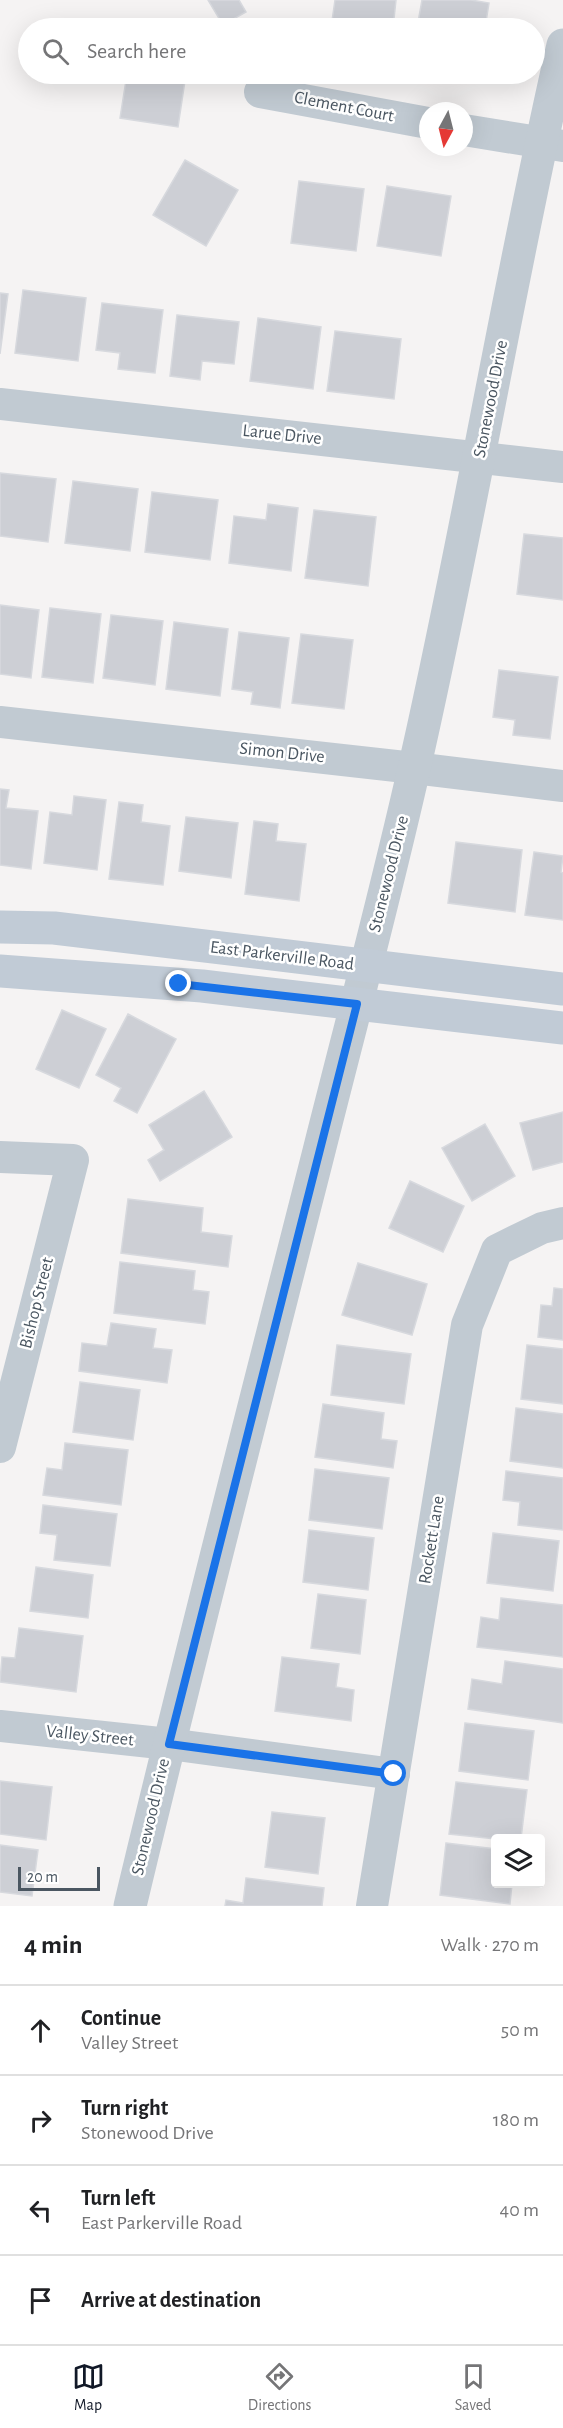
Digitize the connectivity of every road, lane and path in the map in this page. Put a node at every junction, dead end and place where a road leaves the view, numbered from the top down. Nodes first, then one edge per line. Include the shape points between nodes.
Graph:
1 (563, 45) edge
2 (260, 92) dead end
3 (419, 121) edge
4 (473, 131) edge
5 (552, 145) edge
6 (0, 404) edge
7 (480, 457) junction
8 (563, 467) edge
9 (0, 722) edge
10 (414, 768) junction
11 (563, 786) edge
12 (0, 927) edge
13 (367, 966) junction
14 (0, 971) edge
15 (563, 989) edge
16 (357, 1004) junction
17 (563, 1028) edge
18 (0, 1157) edge
19 (563, 1223) edge
20 (0, 1447) edge
21 (0, 1726) edge
22 (169, 1744) junction
23 (394, 1774) junction
24 (130, 1906) edge
25 (372, 1906) edge

1 - 5 street, Stonewood Drive
2 - 3 street, Clement Court
4 - 5 street
5 - 7 street, Stonewood Drive
6 - 7 street, Larue Drive
7 - 8 street, Larue Drive
7 - 10 street, Stonewood Drive
9 - 10 street, Simon Drive
10 - 11 street, Simon Drive
10 - 13 street, Stonewood Drive
12 - 13 main road, East Parkerville Road via 54,928
13 - 15 main road, East Parkerville Road
13 - 16 street, Stonewood Drive
14 - 16 main road via 202,986
16 - 17 main road
16 - 22 street, Stonewood Drive
18 - 20 street, Bishop Street via 74,1160
19 - 23 street, Rockett Lane via 542,1228 497,1250 467,1324
21 - 22 street, Valley Street
22 - 23 street, Valley Street
22 - 24 street, Stonewood Drive
23 - 25 street, Rockett Lane

